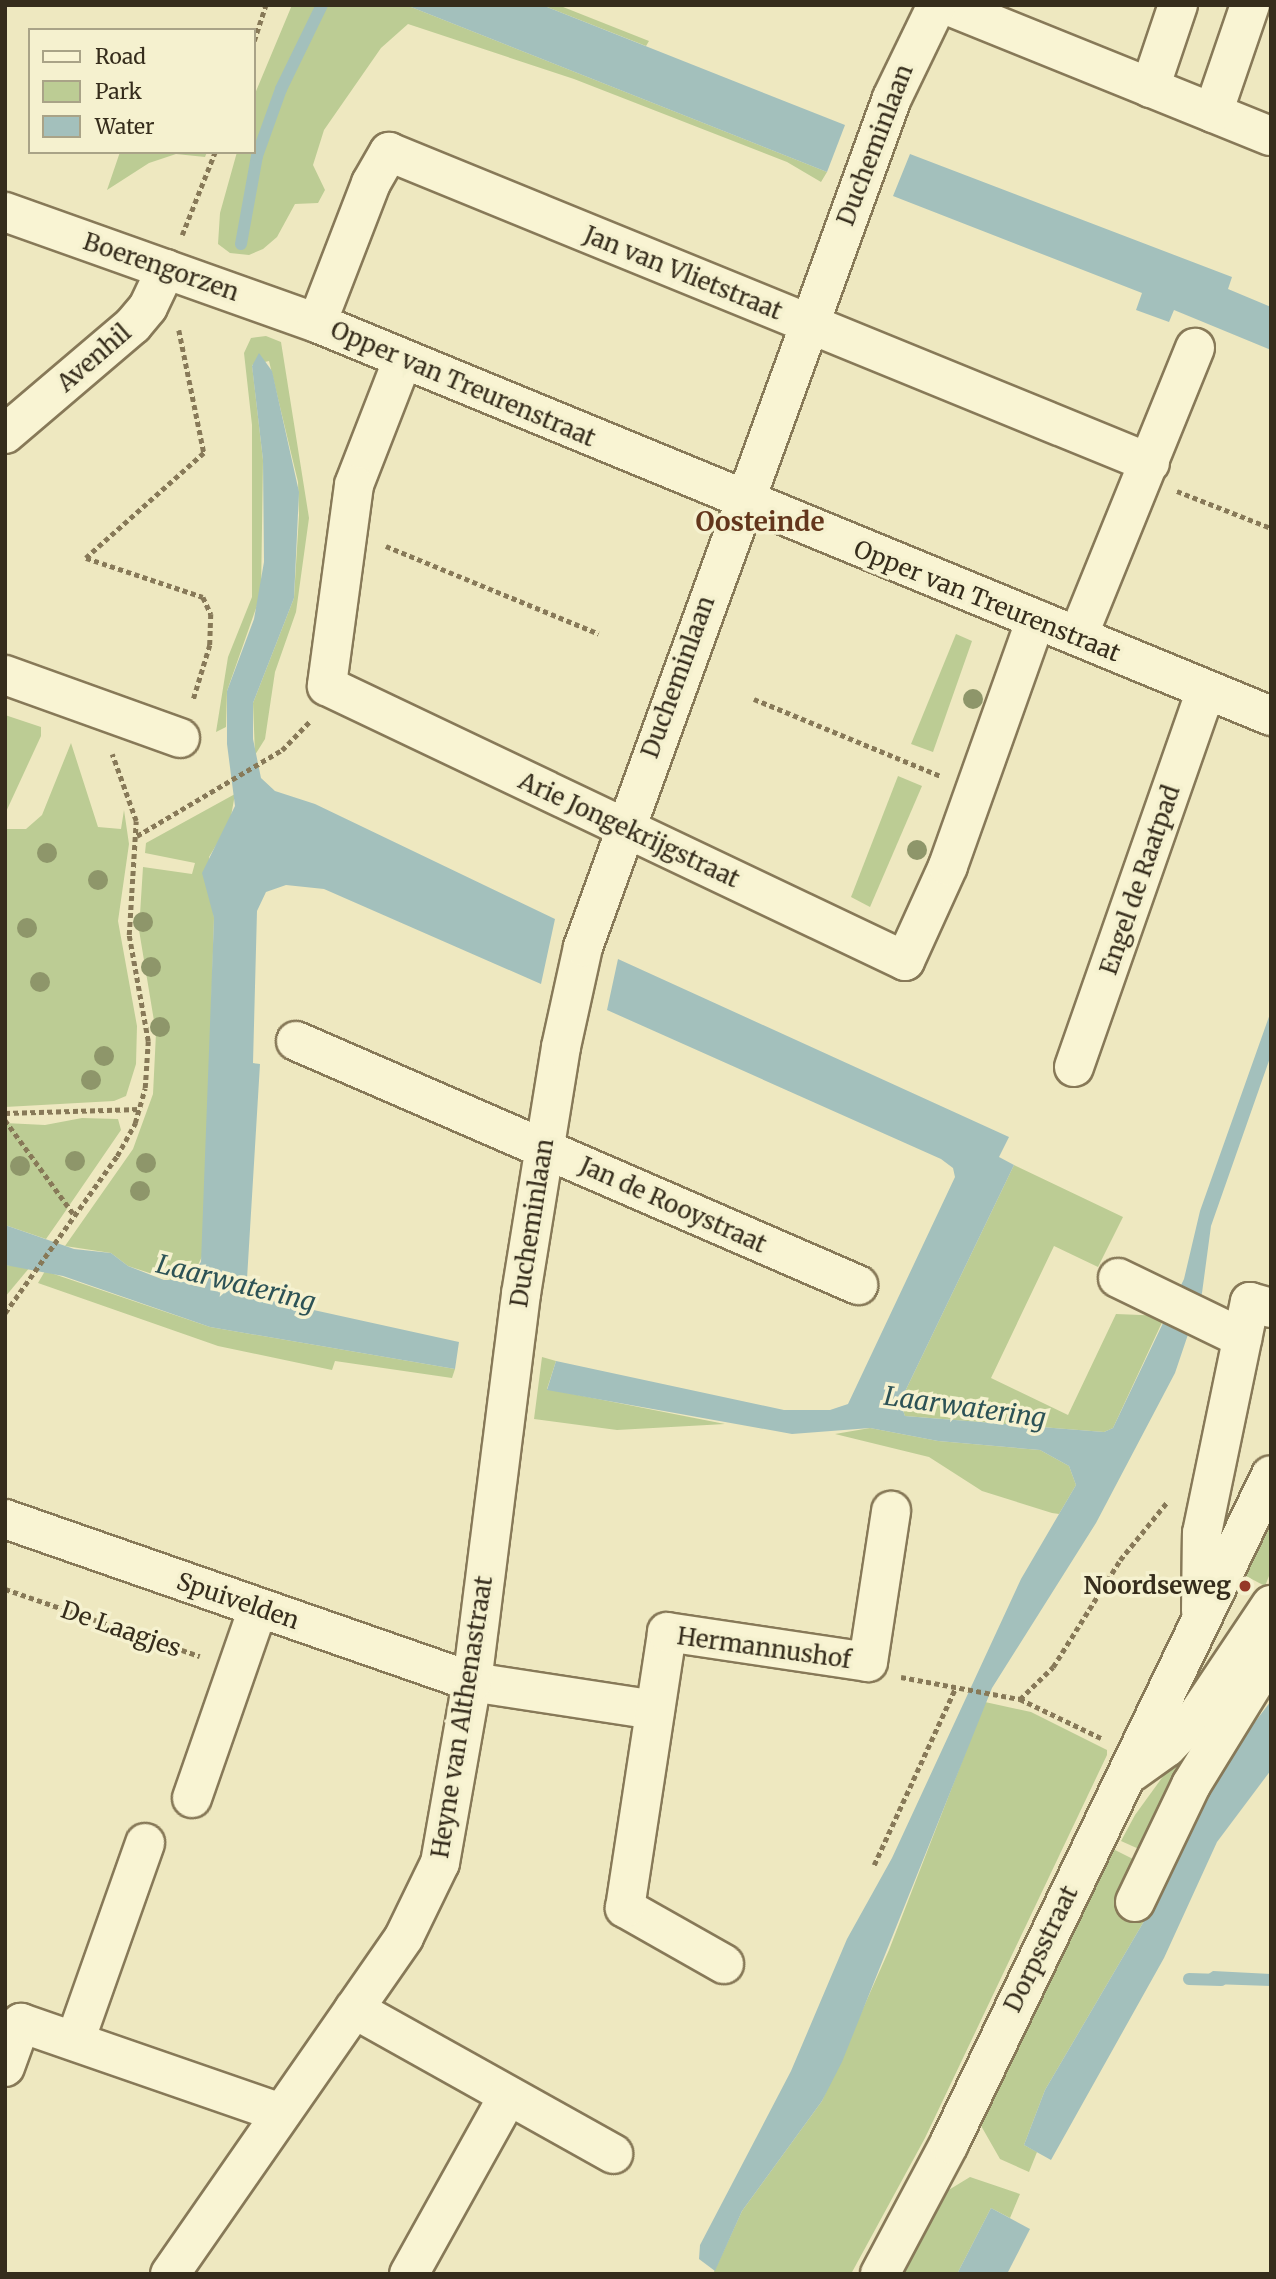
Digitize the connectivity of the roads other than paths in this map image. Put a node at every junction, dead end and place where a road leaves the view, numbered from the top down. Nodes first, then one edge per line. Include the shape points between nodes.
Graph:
1 (937, 5) edge
2 (946, 5) edge
3 (1178, 5) edge
4 (1250, 5) edge
5 (1150, 88) junction
6 (1213, 113) junction
7 (1271, 136) edge
8 (5, 212) edge
9 (166, 269) junction
10 (317, 323) junction
11 (808, 325) junction
12 (1195, 348) dead end
13 (403, 359) junction
14 (5, 434) edge
15 (1147, 470) junction
16 (743, 501) junction
17 (1036, 619) junction
18 (1078, 636) junction
19 (5, 675) edge
20 (1205, 692) junction
21 (1271, 716) edge
22 (180, 738) road end
23 (623, 828) junction
24 (296, 1041) dead end
25 (1074, 1067) dead end
26 (544, 1149) junction
27 (1118, 1278) dead end
28 (858, 1285) dead end
29 (1271, 1308) edge
30 (1242, 1338) junction
31 (510, 1375) joint
32 (1271, 1475) edge
33 (891, 1511) dead end
34 (5, 1519) edge
35 (1271, 1605) edge
36 (258, 1608) junction
37 (1201, 1623) junction
38 (1271, 1655) edge
39 (472, 1682) junction
40 (655, 1710) junction
41 (1132, 1765) junction
42 (192, 1798) dead end
43 (145, 1843) dead end
44 (1135, 1902) dead end
45 (724, 1964) dead end
46 (354, 2009) junction
47 (75, 2041) junction
48 (5, 2067) edge
49 (509, 2096) junction
50 (281, 2113) junction
51 (613, 2154) dead end
52 (170, 2274) edge
53 (409, 2274) edge
54 (880, 2274) edge

1 - 11 street, Ducheminlaan via 901,73
2 - 5 street
3 - 5 street
4 - 6 street
5 - 6 street
6 - 7 street
8 - 9 street, Boerengorzen
9 - 10 street, Boerengorzen
9 - 14 street, Avenhil via 148,307 133,325
10 - 11 street, Jan van Vlietstraat via 370,183 389,152
10 - 13 street, Opper van Treurenstraat
11 - 15 street, Jan van Vlietstraat
11 - 16 street, Ducheminlaan
12 - 15 street
13 - 16 street, Opper van Treurenstraat
13 - 23 street, Arie Jongekrijgstraat via 359,466 327,686
15 - 18 street
16 - 17 street, Opper van Treurenstraat
16 - 23 street, Ducheminlaan
17 - 18 street, Opper van Treurenstraat
17 - 23 street, Arie Jongekrijgstraat via 938,892 905,961
18 - 20 street, Opper van Treurenstraat
19 - 22 street
20 - 21 street, Opper van Treurenstraat
20 - 25 street, Engel de Raatpad
23 - 26 street, Ducheminlaan via 583,947
24 - 26 street, Jan de Rooystraat
26 - 28 street, Jan de Rooystraat
26 - 31 street, Ducheminlaan
27 - 30 street
29 - 30 street via 1250,1302
30 - 37 street via 1202,1533
31 - 39 street, Heyne van Althenastraat
32 - 37 street
33 - 40 street, Hermannushof via 868,1662 667,1632
34 - 36 street, Spuivelden
35 - 41 street via 1196,1717 1167,1747
36 - 39 street, Spuivelden
36 - 42 street
37 - 41 street, Dorpsstraat
38 - 44 street via 1191,1785
39 - 40 street
39 - 46 street, Heyne van Althenastraat via 446,1842 434,1881 409,1928
40 - 45 street, Hermannushof via 625,1908
41 - 54 street, Dorpsstraat via 949,2144
43 - 47 street
46 - 49 street
46 - 50 street, Heyne van Althenastraat
47 - 48 street via 21,2023
47 - 50 street
49 - 51 street
49 - 53 street
50 - 52 street, Heyne van Althenastraat

